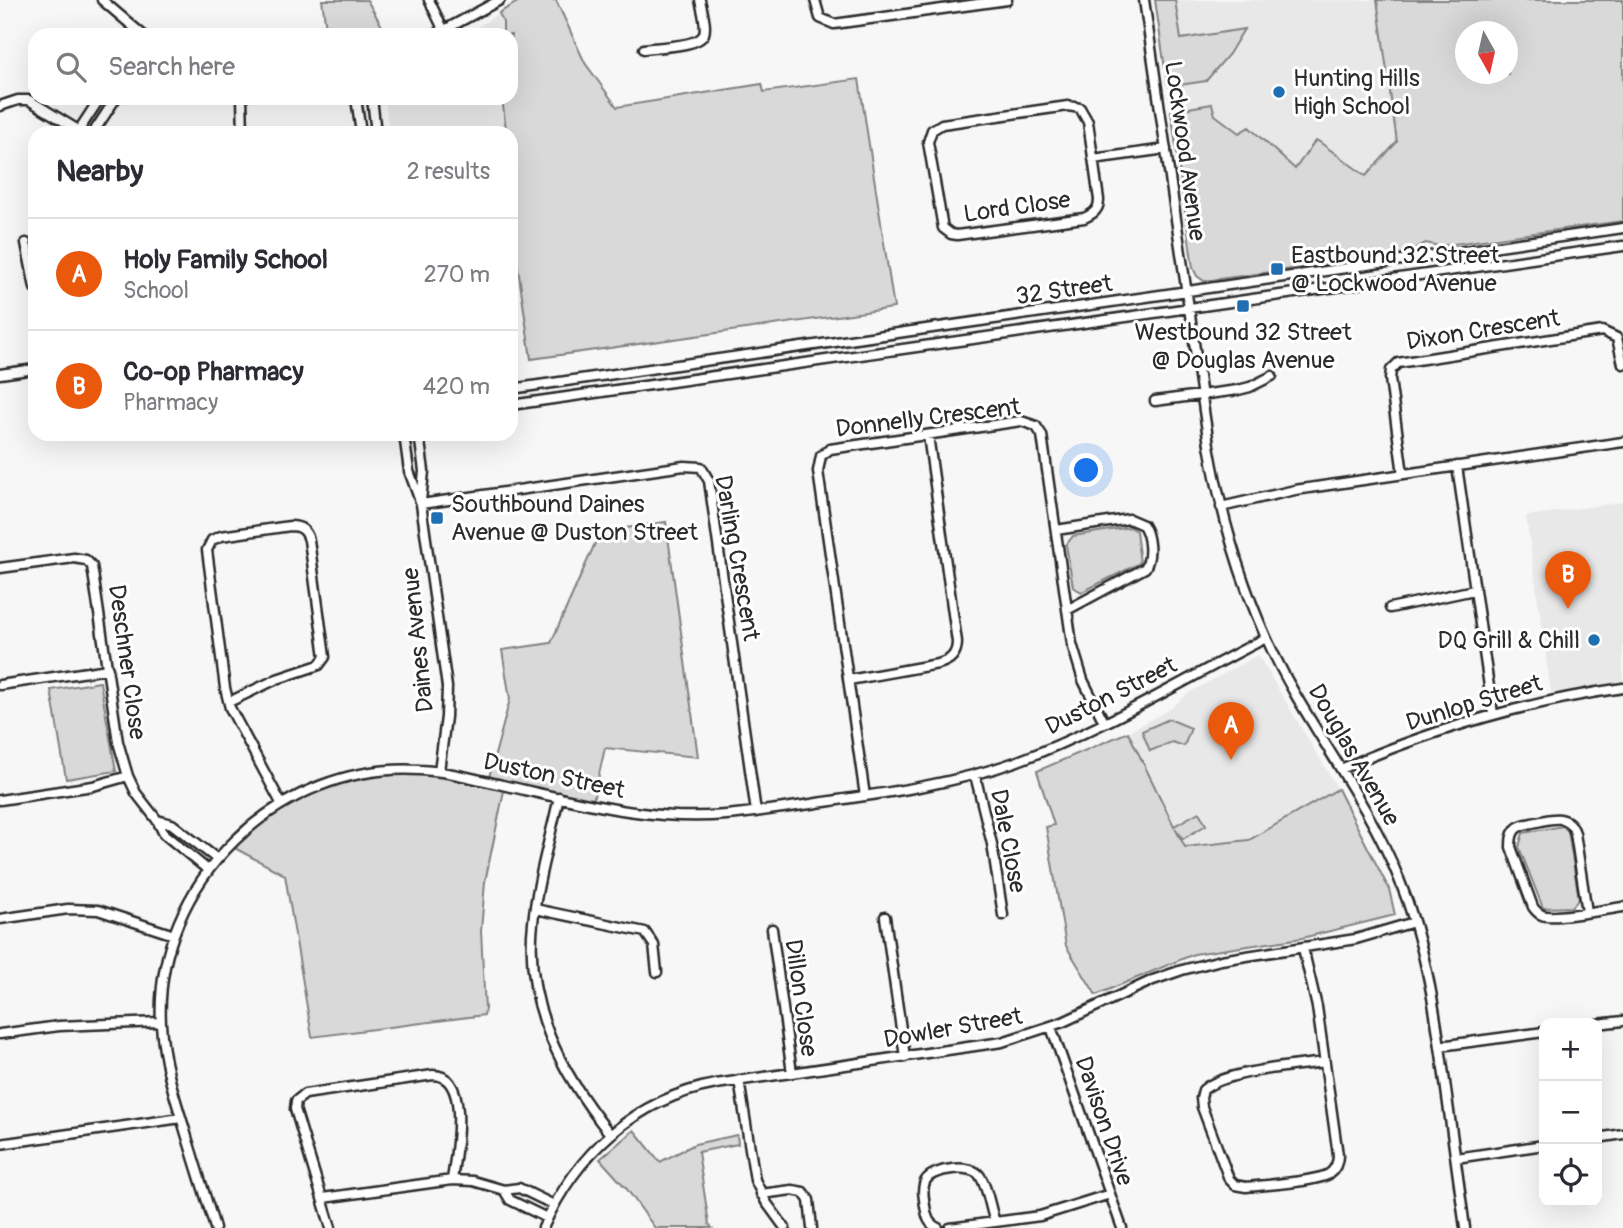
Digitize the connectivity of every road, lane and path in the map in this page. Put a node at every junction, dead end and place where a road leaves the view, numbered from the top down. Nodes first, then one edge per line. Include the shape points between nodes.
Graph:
1 (102, 0) edge
2 (429, 0) edge
3 (500, 0) edge
4 (700, 0) edge
5 (815, 0) edge
6 (1007, 0) edge
7 (1144, 0) edge
8 (134, 28) edge
9 (438, 28) edge
10 (449, 28) edge
11 (644, 49) dead end
12 (28, 100) edge
13 (37, 105) edge
14 (96, 105) edge
15 (111, 105) edge
16 (242, 105) edge
17 (357, 105) edge
18 (373, 105) edge
19 (0, 106) edge
20 (71, 126) edge
21 (84, 126) edge
22 (98, 126) edge
23 (243, 126) edge
24 (360, 126) edge
25 (375, 126) edge
26 (1166, 149) junction
27 (1093, 159) junction
28 (1623, 228) edge
29 (26, 243) dead end
30 (1623, 246) edge
31 (28, 253) edge
32 (1186, 292) junction
33 (1188, 308) junction
34 (1623, 364) edge
35 (28, 370) edge
36 (0, 374) edge
37 (1272, 376) dead end
38 (518, 388) edge
39 (1201, 396) junction
40 (1155, 401) dead end
41 (518, 404) edge
42 (928, 435) junction
43 (405, 441) edge
44 (420, 441) edge
45 (1623, 442) edge
46 (1457, 466) junction
47 (1403, 474) junction
48 (421, 504) junction
49 (1221, 507) junction
50 (1056, 530) junction
51 (0, 568) edge
52 (1474, 590) junction
53 (1390, 608) dead end
54 (1066, 610) junction
55 (1266, 638) junction
56 (108, 669) junction
57 (849, 680) junction
58 (0, 685) edge
59 (1623, 688) edge
60 (229, 702) junction
61 (1493, 714) junction
62 (1104, 722) junction
63 (1340, 769) junction
64 (439, 771) junction
65 (975, 775) junction
66 (128, 776) junction
67 (865, 796) junction
68 (559, 797) junction
69 (0, 800) edge
70 (281, 803) junction
71 (756, 811) junction
72 (157, 820) junction
73 (217, 859) junction
74 (208, 870) junction
75 (1623, 906) edge
76 (535, 909) junction
77 (1587, 912) junction
78 (1003, 915) dead end
79 (885, 918) dead end
80 (0, 919) edge
81 (1415, 922) junction
82 (772, 929) dead end
83 (174, 935) junction
84 (1303, 948) junction
85 (657, 972) dead end
86 (1623, 1021) edge
87 (160, 1022) junction
88 (1602, 1023) edge
89 (1051, 1027) junction
90 (1539, 1033) edge
91 (0, 1034) edge
92 (1440, 1046) junction
93 (905, 1057) junction
94 (1325, 1062) junction
95 (792, 1073) junction
96 (739, 1080) junction
97 (181, 1118) junction
98 (610, 1134) junction
99 (1623, 1134) edge
100 (1602, 1137) edge
101 (0, 1144) edge
102 (1539, 1146) edge
103 (1455, 1158) junction
104 (452, 1180) junction
105 (504, 1190) junction
106 (761, 1194) junction
107 (1110, 1195) junction
108 (323, 1198) junction
109 (554, 1205) junction
110 (547, 1218) junction
111 (995, 1222) junction
112 (215, 1228) edge
113 (331, 1228) edge
114 (543, 1228) edge
115 (785, 1228) edge
116 (812, 1228) edge
117 (938, 1228) edge
118 (950, 1228) edge
119 (1122, 1228) edge
120 (1465, 1228) edge

1 - 8 street
2 - 9 street
3 - 10 street
4 - 11 street via 704,31 700,40
5 - 6 street via 820,18 834,24
7 - 26 street, Lockwood Avenue
12 - 19 street
13 - 20 street
14 - 21 street
15 - 22 street
16 - 23 street
17 - 24 street
18 - 25 street
26 - 27 street, Lord Close
26 - 32 street, Lockwood Avenue
27 - 27 street, Lord Close via 1086,116 1075,106 942,124 932,130 928,142 941,223 947,232 957,235 1089,216 1099,205
28 - 32 street, 32 Street
29 - 31 street
30 - 33 street, 32 Street
32 - 33 street, Lockwood Avenue
32 - 38 street, 32 Street
33 - 39 street, Douglas Avenue
33 - 41 street, 32 Street
34 - 47 street, Dixon Crescent via 1617,338 1602,331 1398,363 1390,379
35 - 36 street
37 - 39 street via 1244,389
39 - 40 street
39 - 49 street, Douglas Avenue
42 - 50 street, Donnelly Crescent via 1021,421 1036,426 1042,435
42 - 57 street via 957,648 944,663
42 - 57 street, Donnelly Crescent via 835,448 819,460
43 - 48 street, Daines Avenue
44 - 48 street, Daines Avenue via 424,471
45 - 46 street
46 - 47 street
46 - 52 street
47 - 49 street via 1287,491
48 - 64 street, Daines Avenue via 447,687
48 - 71 street, Darling Crescent via 702,467 709,481
49 - 55 street, Douglas Avenue
50 - 54 street, Donnelly Crescent
50 - 54 street via 1129,519 1143,525 1147,534 1150,560 1145,568
51 - 56 street, Deschner Close via 74,558 90,563
52 - 53 street
52 - 61 street
54 - 62 street, Donnelly Crescent via 1078,668
55 - 62 street, Duston Street
55 - 63 street, Douglas Avenue
56 - 58 street
56 - 66 street, Deschner Close via 118,742
57 - 67 street, Donnelly Crescent
59 - 61 street, Dunlop Street
60 - 60 street via 319,665 325,657 309,540 299,527 221,536 208,546
60 - 70 street
61 - 63 street, Dunlop Street
62 - 65 street, Duston Street
63 - 81 street, Douglas Avenue via 1377,831
64 - 68 street, Duston Street
64 - 70 street, Duston Street via 387,770 346,777
65 - 67 street, Duston Street
65 - 78 street, Dale Close
66 - 69 street, Deschner Close
66 - 72 street, Deschner Close
67 - 71 street, Duston Street
68 - 71 street, Duston Street via 630,813 674,817
68 - 76 street
70 - 73 street, Duston Street
72 - 73 street, Deschner Close via 172,824
72 - 74 street, Deschner Close via 164,834
73 - 74 street, Duston Street
74 - 83 street, Duston Street
75 - 77 street
76 - 85 street via 645,932 654,946
76 - 98 street via 534,976 547,1030 565,1070
77 - 77 street via 1571,823 1552,818 1516,830 1511,847 1536,910 1550,916
79 - 93 street
80 - 83 street via 92,909
81 - 84 street, Dowler Street
81 - 92 street, Douglas Avenue
82 - 95 street, Dillon Close
83 - 87 street, Duston Street
84 - 89 street, Dowler Street via 1182,970
84 - 94 street
86 - 88 street
87 - 91 street via 59,1026
87 - 97 street, Duston Street via 166,1070
89 - 93 street, Dowler Street via 990,1044
89 - 107 street, Davison Drive
90 - 92 street
92 - 103 street, Douglas Avenue
93 - 95 street, Dowler Street
94 - 94 street via 1245,1074 1203,1090 1202,1107 1235,1185 1319,1177 1335,1168 1338,1155
95 - 96 street, Dowler Street
96 - 98 street, Dowler Street via 666,1098
96 - 106 street via 753,1174
97 - 101 street
97 - 112 street, Duston Street
98 - 109 street, Dowler Street via 578,1166
99 - 100 street
102 - 103 street
103 - 120 street, Douglas Avenue
104 - 105 street
104 - 108 street
104 - 108 street via 458,1115 452,1084 439,1075 414,1077 310,1092 298,1098 296,1115
105 - 109 street via 519,1188
105 - 110 street via 510,1200
106 - 115 street
106 - 116 street via 803,1192 809,1200
107 - 111 street via 1052,1213
107 - 119 street, Davison Drive
108 - 113 street
109 - 110 street, Dowler Street
110 - 114 street, Dowler Street
111 - 117 street via 981,1177 965,1168 934,1173 925,1181 927,1216
111 - 118 street

